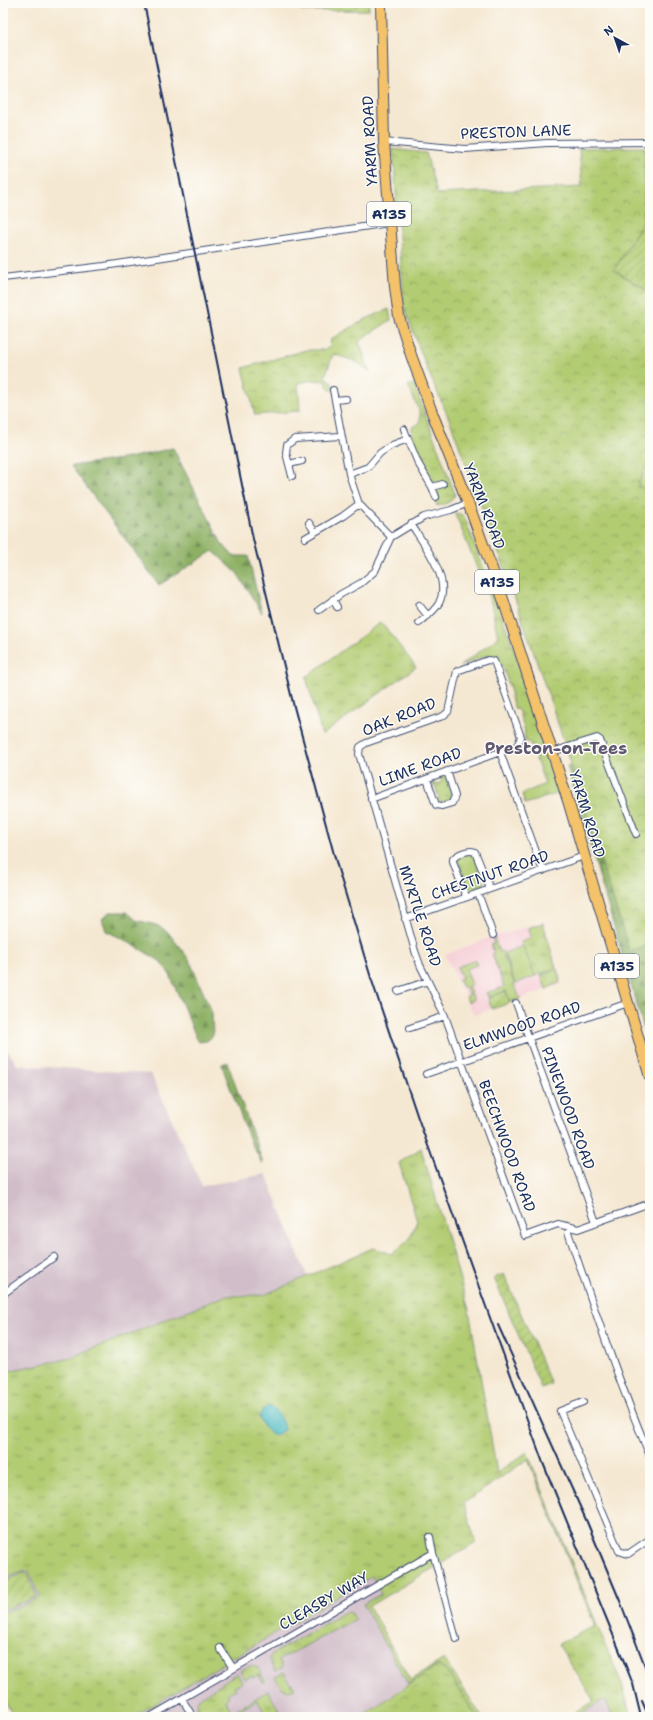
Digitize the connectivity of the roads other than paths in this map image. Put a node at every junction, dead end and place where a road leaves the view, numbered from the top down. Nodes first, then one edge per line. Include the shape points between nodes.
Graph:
1 (381, 3) edge
2 (384, 142) junction
3 (650, 142) edge
4 (389, 223) junction
5 (3, 278) edge
6 (333, 390) dead end
7 (346, 398) dead end
8 (335, 400) junction
9 (404, 429) dead end
10 (340, 436) junction
11 (408, 439) junction
12 (302, 461) dead end
13 (289, 464) junction
14 (348, 474) junction
15 (292, 476) dead end
16 (443, 484) dead end
17 (432, 487) junction
18 (436, 497) dead end
19 (468, 503) junction
20 (359, 504) junction
21 (309, 523) dead end
22 (411, 524) junction
23 (315, 532) junction
24 (391, 537) junction
25 (305, 538) dead end
26 (333, 599) junction
27 (419, 605) dead end
28 (337, 607) dead end
29 (319, 610) dead end
30 (428, 616) junction
31 (419, 623) dead end
32 (491, 660) joint
33 (500, 752) junction
34 (552, 752) junction
35 (447, 771) junction
36 (426, 779) junction
37 (372, 799) junction
38 (636, 834) dead end
39 (584, 856) junction
40 (543, 871) junction
41 (490, 889) junction
42 (478, 894) junction
43 (466, 897) junction
44 (406, 920) junction
45 (493, 935) dead end
46 (428, 981) junction
47 (398, 991) dead end
48 (516, 1003) dead end
49 (628, 1003) junction
50 (445, 1016) junction
51 (410, 1028) dead end
52 (530, 1037) junction
53 (462, 1061) junction
54 (426, 1074) dead end
55 (650, 1077) edge
56 (650, 1203) edge
57 (596, 1222) junction
58 (570, 1227) junction
59 (54, 1257) dead end
60 (3, 1294) edge
61 (583, 1402) dead end
62 (650, 1456) edge
63 (430, 1537) dead end
64 (650, 1539) edge
65 (433, 1553) junction
66 (456, 1639) dead end
67 (220, 1648) dead end
68 (233, 1668) junction
69 (182, 1699) junction
70 (150, 1717) edge
71 (193, 1717) edge

1 - 2 main road, YARM ROAD / A135
2 - 3 street, PRESTON LANE via 464,149 547,143
2 - 4 main road, YARM ROAD / A135
4 - 5 street via 104,266
4 - 19 main road, YARM ROAD / A135 via 400,318 433,415
6 - 8 street
7 - 8 street
8 - 10 street
9 - 11 street
10 - 13 street via 295,439 287,445
10 - 14 street
11 - 14 street via 380,453 368,467
11 - 17 street
12 - 13 street
13 - 15 street
14 - 20 street
16 - 17 street
17 - 18 street
19 - 22 street via 424,517
19 - 34 main road, YARM ROAD / A135 via 503,599
20 - 23 street via 344,516
20 - 24 street
21 - 23 street
22 - 24 street
22 - 30 street via 439,572 443,589 439,603
23 - 25 street
24 - 26 street via 375,571 361,583
26 - 28 street
26 - 29 street
27 - 30 street
30 - 31 street
32 - 33 street, LIME ROAD via 496,664 521,737 517,746
32 - 37 street, OAK ROAD via 457,671 448,712 443,716 360,747 359,754
33 - 35 street, LIME ROAD
33 - 40 street
34 - 38 street via 597,738 600,740
34 - 39 main road, YARM ROAD / A135
35 - 36 street, LIME ROAD
35 - 36 street via 456,796 452,803 436,805
36 - 37 street, LIME ROAD
37 - 44 street, MYRTLE ROAD
39 - 40 street, CHESTNUT ROAD
39 - 49 main road, YARM ROAD / A135
40 - 41 street, CHESTNUT ROAD
41 - 42 street, CHESTNUT ROAD
41 - 43 street via 475,852 456,856 453,862
42 - 43 street, CHESTNUT ROAD
42 - 45 street
43 - 44 street, CHESTNUT ROAD
44 - 46 street, MYRTLE ROAD via 419,963
46 - 47 street
46 - 50 street, MYRTLE ROAD
48 - 52 street, PINEWOOD ROAD
49 - 52 street, ELMWOOD ROAD
49 - 55 main road, YARM ROAD / A135
50 - 51 street
50 - 53 street, MYRTLE ROAD
52 - 53 street, ELMWOOD ROAD
52 - 57 street, PINEWOOD ROAD
53 - 54 street, ELMWOOD ROAD
53 - 58 street, BEECHWOOD ROAD via 525,1236 558,1224
56 - 57 street
57 - 58 street via 578,1229
58 - 62 street via 568,1232 618,1376
59 - 60 street
61 - 64 street via 560,1411 619,1551 628,1554
63 - 65 street
65 - 66 street
65 - 68 street, CLEASBY WAY
67 - 68 street
68 - 69 street, CLEASBY WAY
69 - 70 street, CLEASBY WAY
69 - 71 street

